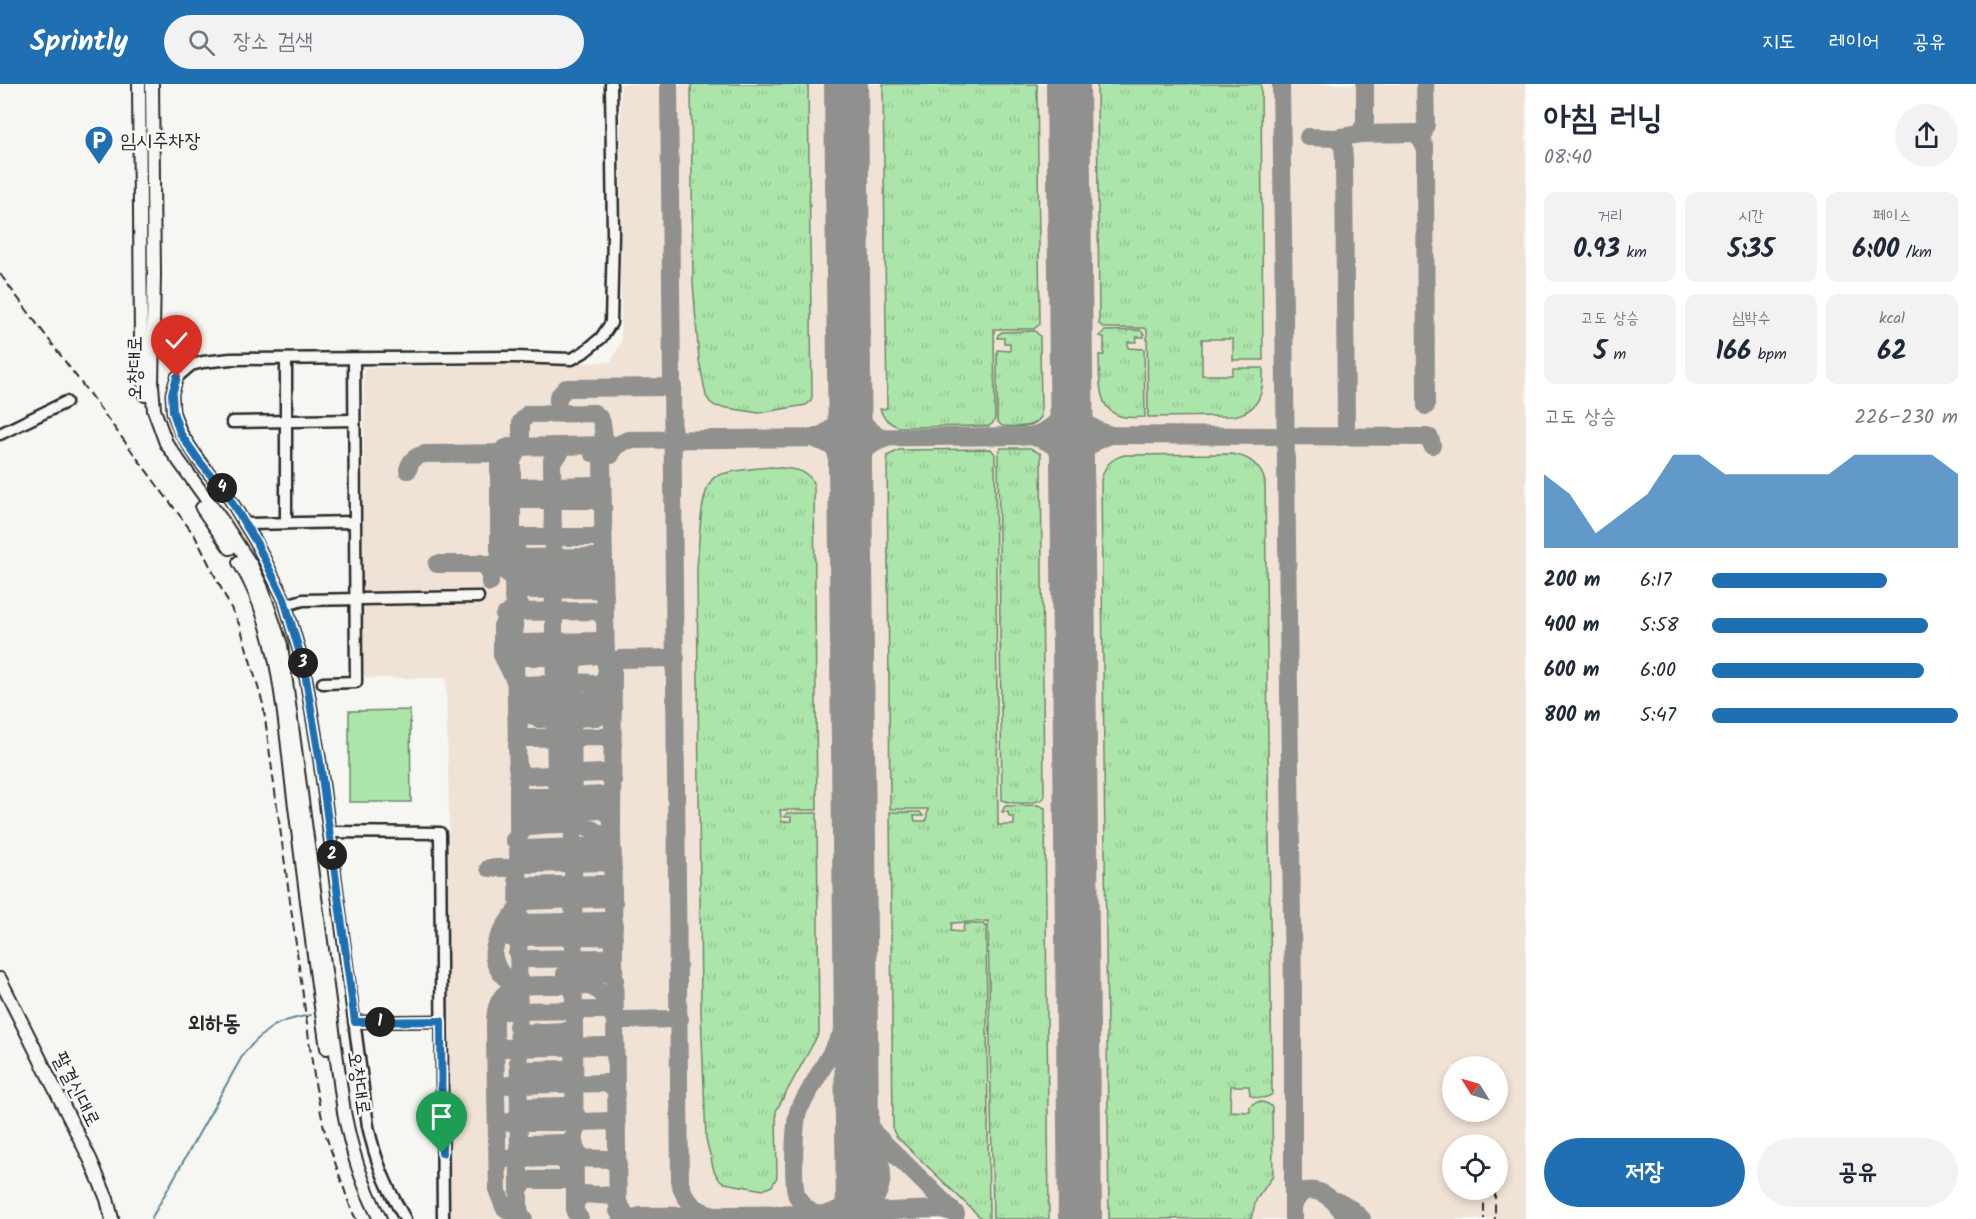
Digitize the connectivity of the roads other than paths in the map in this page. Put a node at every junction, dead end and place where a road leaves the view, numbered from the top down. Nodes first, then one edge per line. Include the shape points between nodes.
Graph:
1 (139, 84) edge
2 (152, 84) edge
3 (611, 84) edge
4 (286, 359) junction
5 (354, 359) junction
6 (66, 402) dead end
7 (285, 420) junction
8 (354, 420) junction
9 (232, 422) dead end
10 (0, 434) edge
11 (354, 522) junction
12 (286, 523) junction
13 (244, 524) junction
14 (478, 597) dead end
15 (356, 599) junction
16 (286, 605) junction
17 (323, 683) dead end
18 (329, 832) junction
19 (0, 979) edge
20 (324, 996) junction
21 (441, 1021) junction
22 (355, 1022) junction
23 (328, 1026) junction
24 (112, 1219) edge
25 (371, 1219) edge
26 (380, 1219) edge
27 (405, 1219) edge
28 (443, 1219) edge

1 - 20 main road, 오창대로 via 141,341 149,418 167,456 244,570 266,623 273,647
2 - 20 main road, 오창대로 via 154,410 166,443 251,565 281,645
3 - 5 street via 611,323 601,338 572,359
4 - 5 street
4 - 7 street
4 - 13 street via 231,359 191,365 177,377 172,394 180,433 228,496
5 - 8 street
6 - 10 street
7 - 8 street
7 - 9 street
7 - 12 street
8 - 11 street
11 - 12 street
11 - 15 street
12 - 13 street
13 - 16 street
14 - 15 street
15 - 16 street via 303,600
15 - 17 street via 356,682
16 - 18 street via 304,667
18 - 21 street via 440,833
18 - 22 street
19 - 24 main road, 팔결신대로 via 91,1161
20 - 23 main road, 오창대로
21 - 22 street
21 - 28 street
22 - 27 street via 374,1154
23 - 25 main road, 오창대로 via 346,1160
23 - 26 main road, 오창대로 via 354,1158

